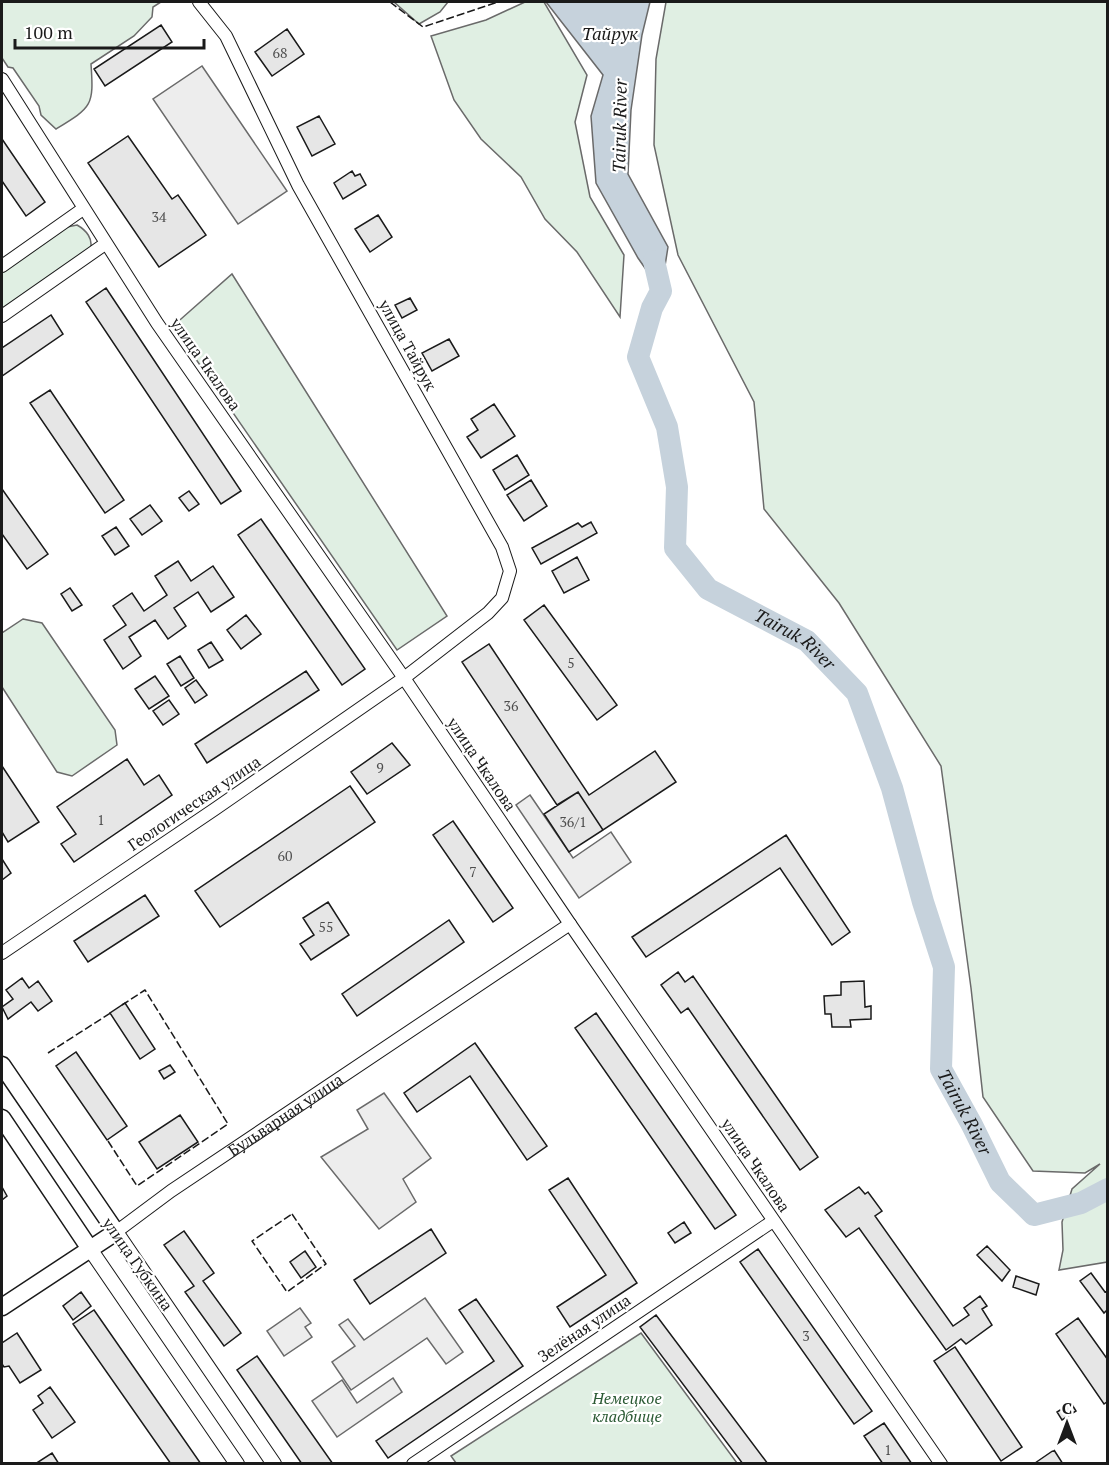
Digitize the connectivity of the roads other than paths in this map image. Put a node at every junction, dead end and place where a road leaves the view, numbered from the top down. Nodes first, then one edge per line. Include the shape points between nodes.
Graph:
1 (199, 2) edge
2 (2, 79) edge
3 (83, 208) junction
4 (105, 244) junction
5 (2, 266) edge
6 (2, 316) edge
7 (404, 678) junction
8 (570, 924) junction
9 (2, 953) edge
10 (2, 1065) edge
11 (2, 1118) edge
12 (773, 1221) junction
13 (116, 1232) junction
14 (90, 1249) junction
15 (2, 1307) edge
16 (237, 1464) edge
17 (274, 1464) edge
18 (413, 1464) edge
19 (940, 1464) edge

1 - 7 street, улица Тайрук via 225,36 298,185 502,547 510,571 502,598 489,613
2 - 3 street, улица Чкалова
3 - 4 street, улица Чкалова
3 - 5 street
4 - 6 street
4 - 7 street, улица Чкалова
7 - 8 street, улица Чкалова
7 - 9 street, Геологическая улица
8 - 12 street, улица Чкалова
8 - 13 street, Бульварная улица via 171,1191
10 - 13 main road, улица Губкина
11 - 14 main road, улица Губкина
12 - 18 street, Зелёная улица
12 - 19 street, улица Чкалова
13 - 14 main road, Бульварная улица
13 - 17 street, улица Губкина
14 - 15 main road, Бульварная улица
14 - 16 street, улица Губкина

